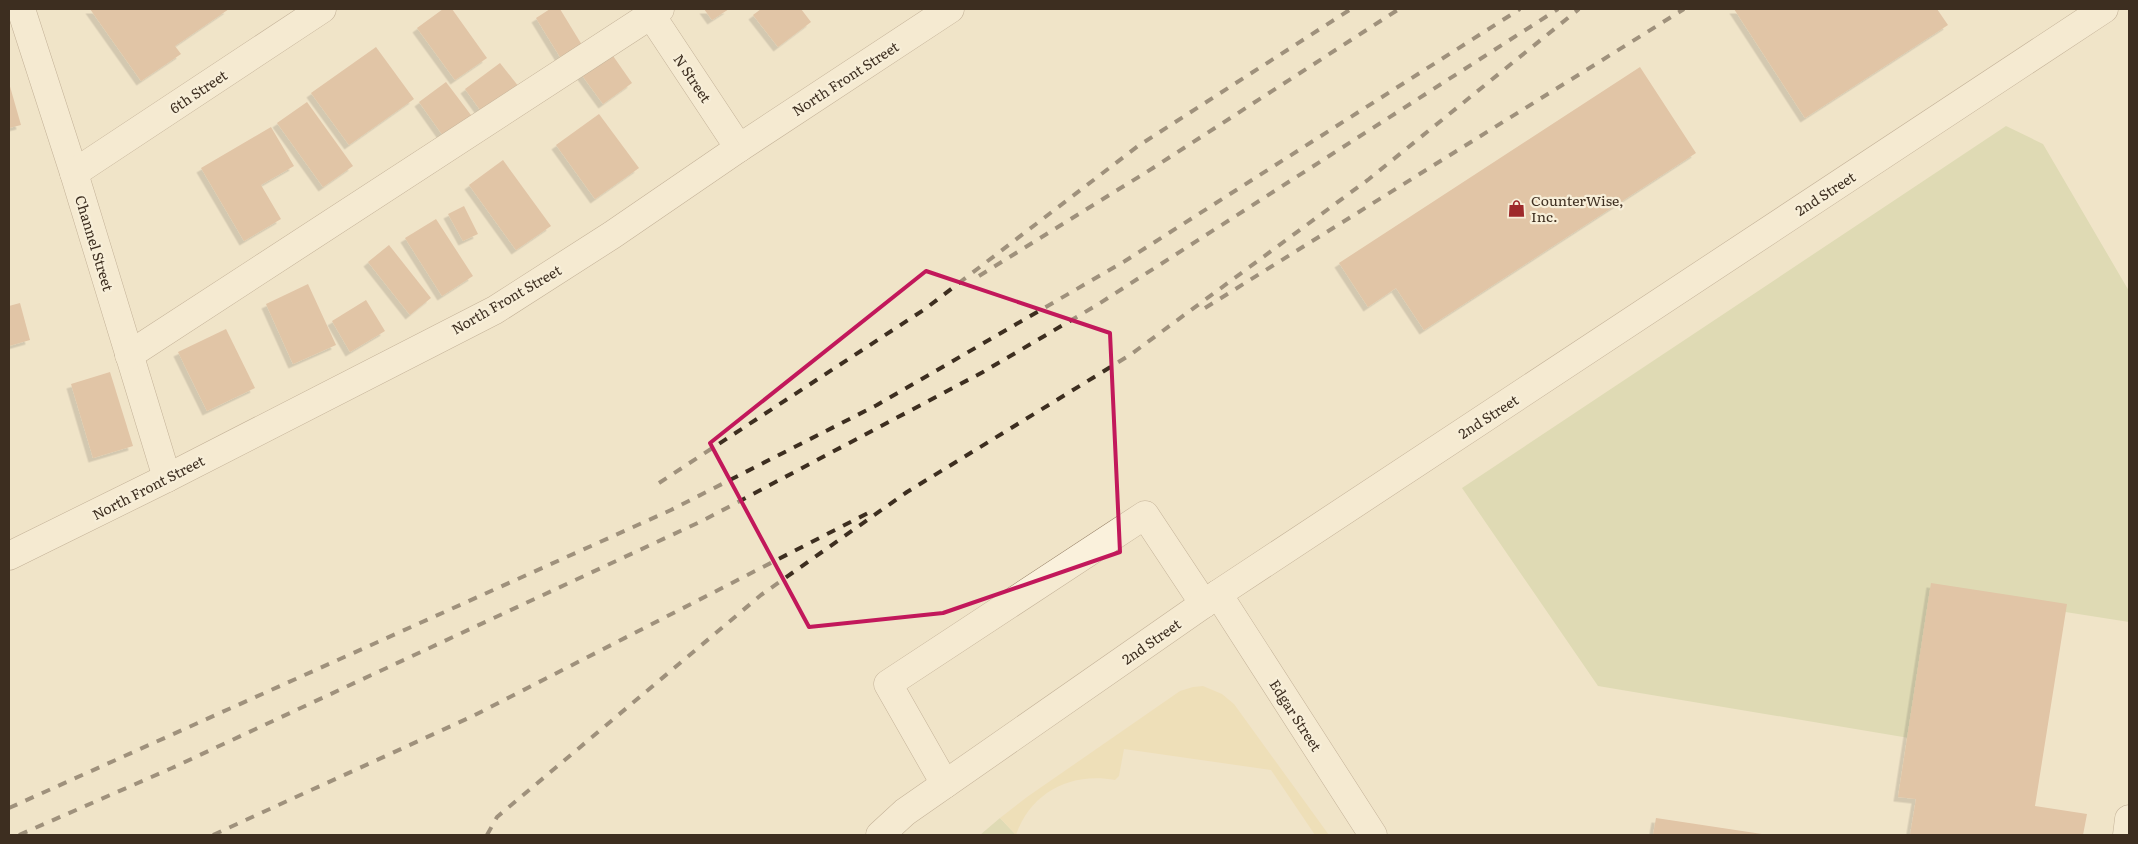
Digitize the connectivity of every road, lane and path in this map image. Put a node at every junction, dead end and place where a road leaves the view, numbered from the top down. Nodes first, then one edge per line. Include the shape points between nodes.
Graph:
1 (21, 9) edge
2 (322, 9) edge
3 (950, 9) edge
4 (2104, 9) edge
5 (652, 11) edge
6 (739, 148) junction
7 (74, 173) junction
8 (129, 355) junction
9 (166, 478) junction
10 (9, 556) edge
11 (1211, 599) junction
12 (945, 784) junction
13 (2129, 819) edge
14 (880, 835) edge
15 (1373, 835) edge
16 (2127, 835) edge

1 - 7 street, Channel Street
2 - 7 street, 6th Street
3 - 6 street, North Front Street
4 - 11 street, 2nd Street
5 - 6 street, N Street
5 - 8 street
6 - 9 street, North Front Street via 495,310
7 - 8 street, Channel Street
8 - 9 street, Channel Street
9 - 10 street, North Front Street
11 - 12 street, 2nd Street
11 - 12 street, Edgar Street via 1145,515 888,684
11 - 15 street, Edgar Street
12 - 14 street, 2nd Street via 905,812
13 - 16 street

